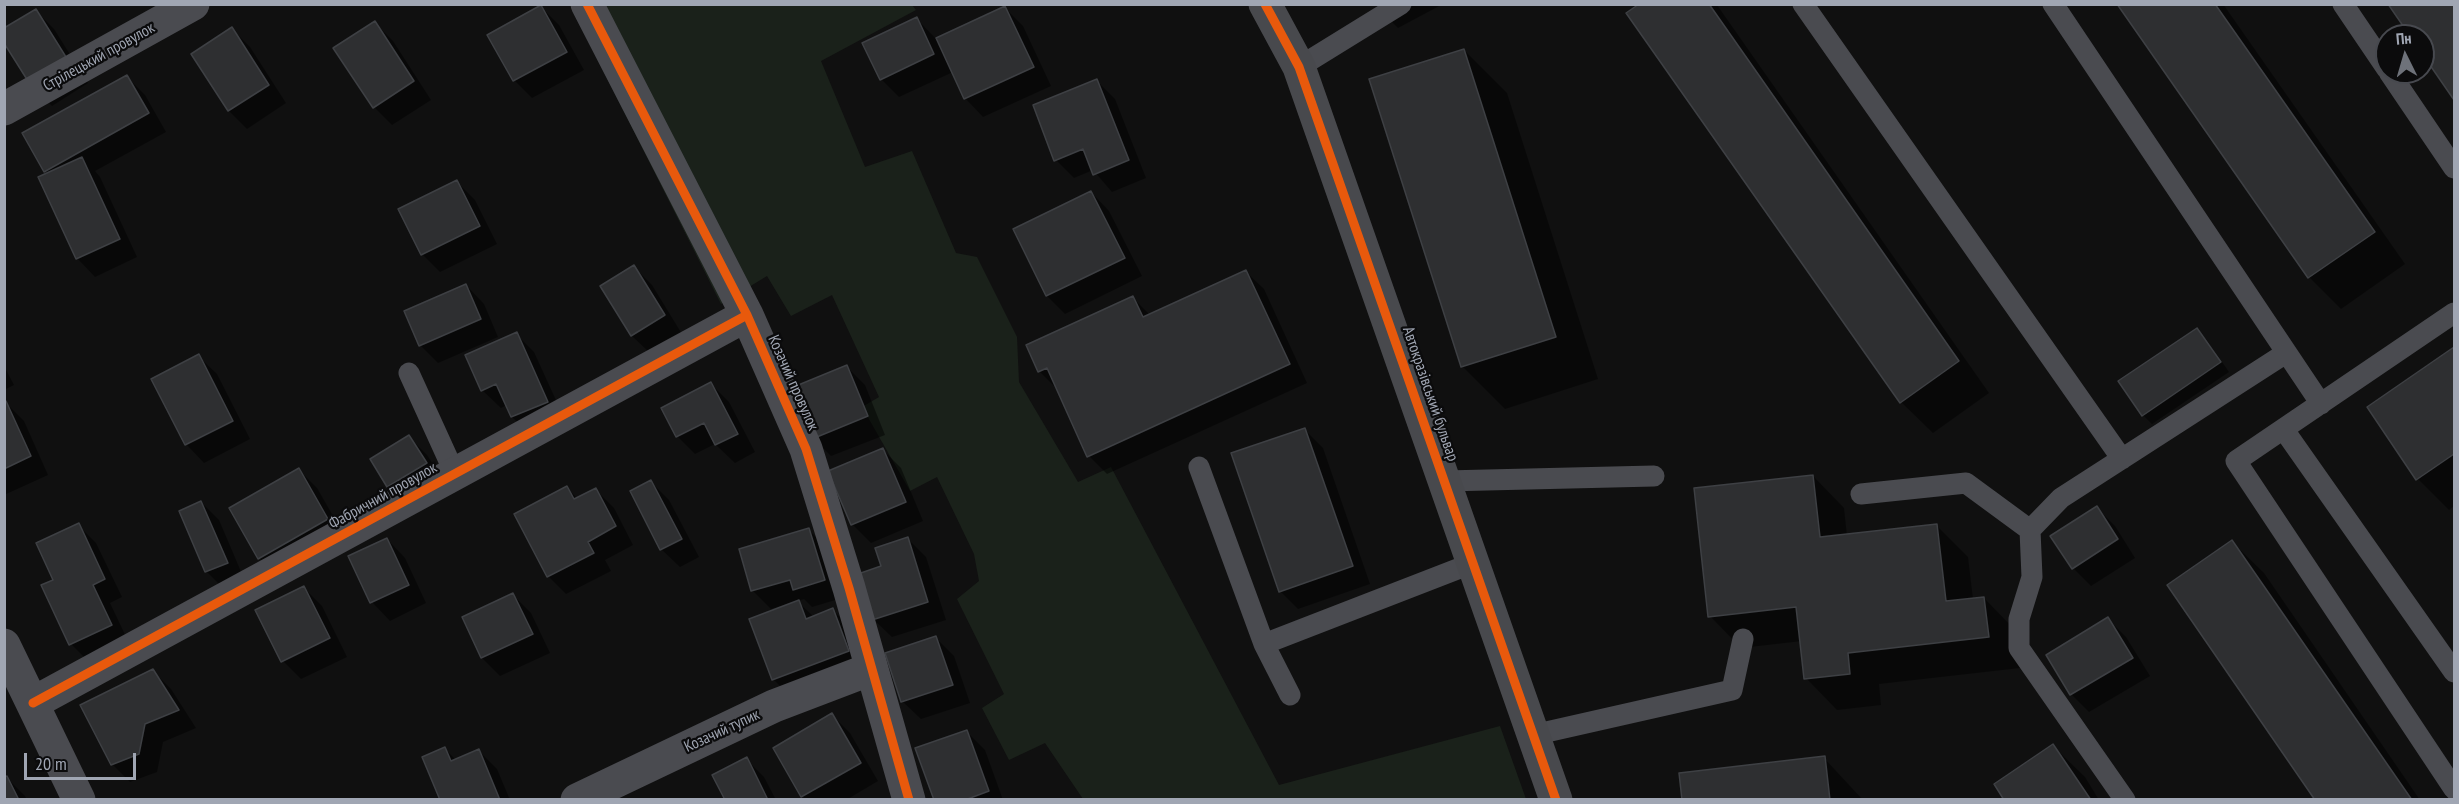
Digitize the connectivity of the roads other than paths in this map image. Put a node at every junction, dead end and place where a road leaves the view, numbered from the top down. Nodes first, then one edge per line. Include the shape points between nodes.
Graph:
1 (193, 4) edge
2 (587, 4) edge
3 (1265, 4) edge
4 (1401, 4) edge
5 (1803, 4) edge
6 (2053, 4) edge
7 (2343, 4) edge
8 (2375, 51) edge
9 (1299, 67) junction
10 (2397, 84) edge
11 (4, 109) edge
12 (2454, 168) edge
13 (2454, 313) edge
14 (747, 315) junction
15 (2286, 353) junction
16 (409, 373) dead end
17 (2321, 404) junction
18 (2284, 430) junction
19 (2122, 459) junction
20 (1198, 467) dead end
21 (455, 474) junction
22 (1654, 476) dead end
23 (1445, 481) junction
24 (1861, 494) dead end
25 (2030, 530) junction
26 (1473, 563) junction
27 (1743, 639) dead end
28 (1264, 644) junction
29 (4, 645) edge
30 (872, 669) junction
31 (2454, 672) edge
32 (1290, 695) dead end
33 (33, 703) junction
34 (1533, 735) junction
35 (2454, 789) edge
36 (79, 800) edge
37 (576, 800) edge
38 (909, 800) edge
39 (1556, 800) edge
40 (2125, 800) edge

1 - 11 street, Стрілецький провулок
2 - 14 street, Козачий провулок
3 - 9 street, Автокразівський бульвар
4 - 9 lane
5 - 19 lane
6 - 15 lane
7 - 8 lane
9 - 23 street, Автокразівський бульвар
10 - 12 lane
13 - 17 lane
14 - 21 street, Фабричний провулок
14 - 30 street, Козачий провулок via 806,449
15 - 17 lane
15 - 19 lane
16 - 21 lane
17 - 18 lane
18 - 31 lane
18 - 35 lane via 2236,461
19 - 25 lane via 2061,498
20 - 28 lane
21 - 33 street, Фабричний провулок
22 - 23 lane
23 - 26 street, Автокразівський бульвар
24 - 25 lane via 1966,483
25 - 40 lane via 2032,577 2019,619 2019,648
26 - 28 lane
26 - 34 street, Автокразівський бульвар
27 - 34 lane via 1732,690
28 - 32 lane
29 - 33 street
30 - 37 street, Козачий тупик via 774,706
30 - 38 street, Козачий провулок
33 - 36 street
34 - 39 street, Автокразівський бульвар

